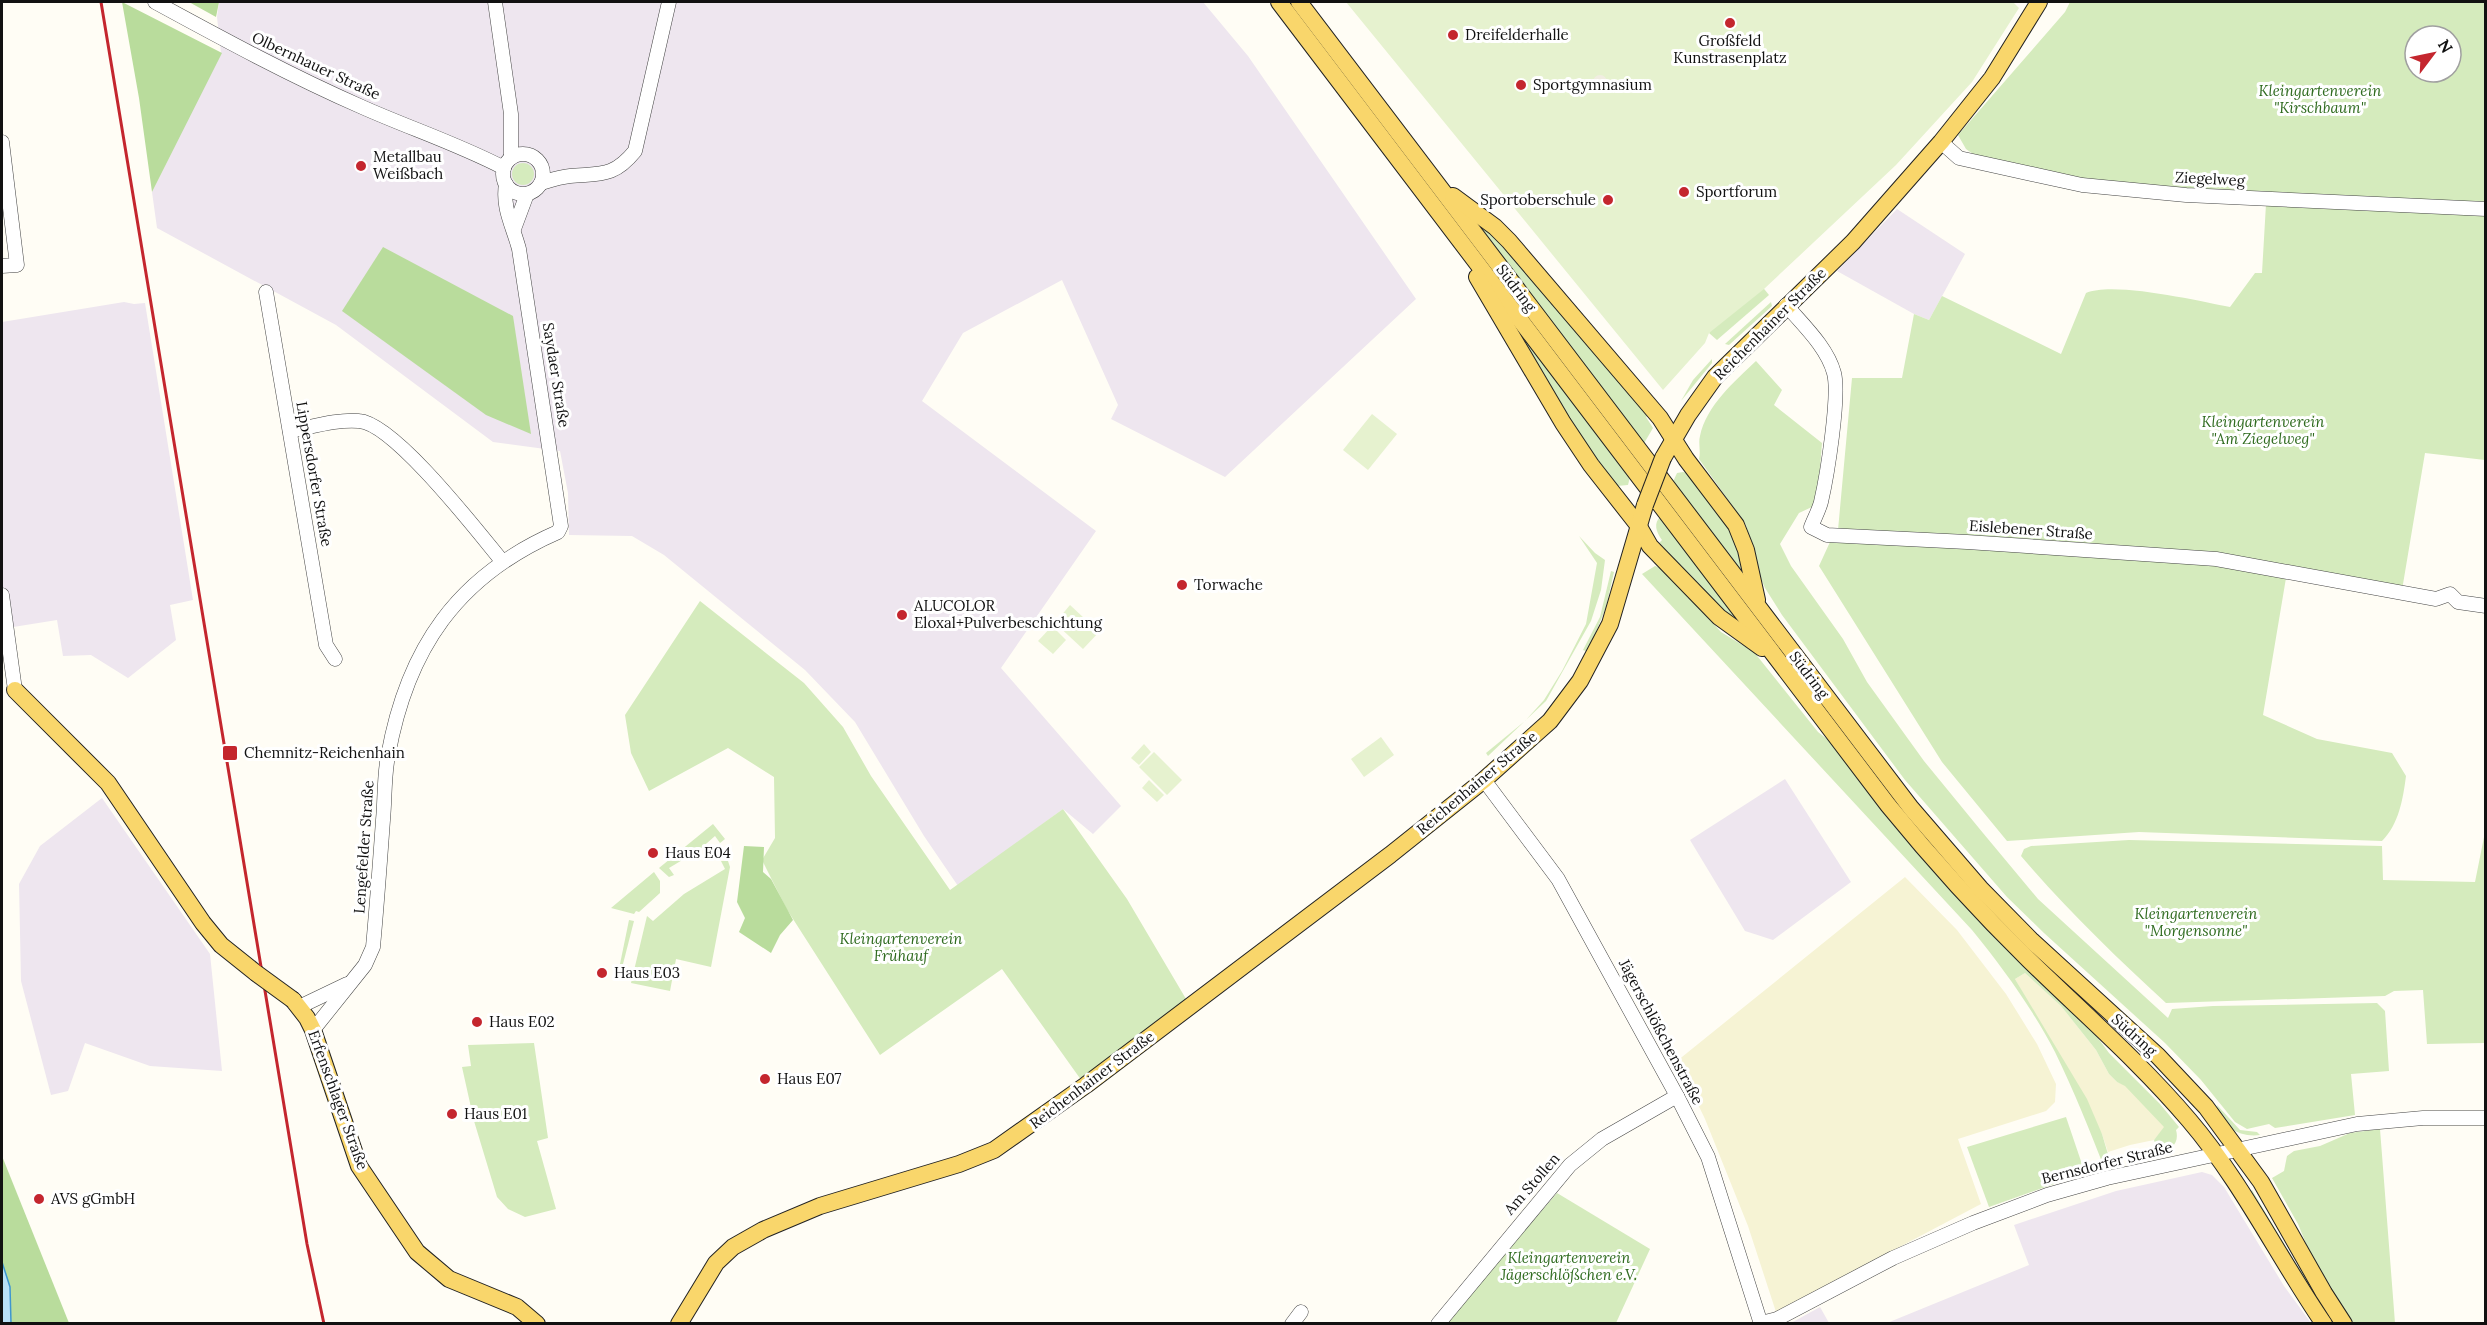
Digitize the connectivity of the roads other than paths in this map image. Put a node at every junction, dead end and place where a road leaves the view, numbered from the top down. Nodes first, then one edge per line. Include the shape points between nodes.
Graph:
1 (155, 2) edge
2 (495, 2) edge
3 (669, 2) edge
4 (1280, 2) edge
5 (1299, 2) edge
6 (2039, 2) edge
7 (2, 141) edge
8 (1941, 142) junction
9 (512, 160) junction
10 (542, 177) junction
11 (1436, 182) junction
12 (506, 184) junction
13 (527, 194) junction
14 (2486, 209) edge
15 (514, 230) junction
16 (1456, 236) junction
17 (2, 266) edge
18 (266, 292) dead end
19 (1786, 305) junction
20 (290, 431) junction
21 (1674, 439) junction
22 (1638, 525) junction
23 (561, 526) joint
24 (502, 561) junction
25 (2, 595) edge
26 (2486, 606) edge
27 (1761, 611) junction
28 (336, 659) dead end
29 (1779, 661) junction
30 (15, 690) joint
31 (1484, 780) junction
32 (349, 983) junction
33 (296, 1003) junction
34 (313, 1030) junction
35 (1677, 1096) junction
36 (2486, 1118) edge
37 (2238, 1149) junction
38 (2215, 1154) junction
39 (1301, 1312) dead end
40 (537, 1323) edge
41 (679, 1323) edge
42 (1292, 1323) edge
43 (1438, 1323) edge
44 (1761, 1323) edge
45 (2325, 1323) edge
46 (2344, 1323) edge

1 - 9 street, Olbernhauer Straße via 269,64 363,108 468,149
2 - 9 street via 511,114
3 - 10 street via 635,151 617,169 602,175
4 - 16 main road, Südring
5 - 11 main road, Südring
6 - 8 main road, Reichenhainer Straße via 2009,54
7 - 17 street via 17,265
8 - 14 street, Ziegelweg via 1959,158 2082,185 2186,195
8 - 19 main road, Reichenhainer Straße via 1853,242
9 - 10 street via 537,159
9 - 12 street
10 - 13 street
11 - 21 main road via 1509,241
11 - 27 main road, Südring
12 - 13 street via 515,192
12 - 15 street, Saydaer Straße via 504,197
13 - 15 street
15 - 23 street, Saydaer Straße
16 - 22 main road via 1489,302 1563,423
16 - 29 main road, Südring
18 - 20 street, Lippersdorfer Straße
19 - 21 main road, Reichenhainer Straße via 1715,377
19 - 26 street, Eislebener Straße via 1821,347 1834,372 1835,406 1821,503 1811,527 1827,535 2216,559 2436,599 2450,594 2458,602
20 - 24 street via 345,421 373,424 414,459
20 - 28 street, Lippersdorfer Straße via 326,645
21 - 22 main road, Reichenhainer Straße, bridge
21 - 27 main road via 1740,532
22 - 29 main road via 1650,546 1719,616
22 - 31 main road, Reichenhainer Straße via 1610,624 1580,681 1550,721
23 - 24 street, Lengefelder Straße via 558,532
24 - 32 street, Lengefelder Straße via 459,598 425,645 404,694 387,757 373,946 365,965
25 - 30 street
27 - 37 main road, Südring via 1911,808 1957,862 2040,949 2176,1074
29 - 38 main road, Südring via 1888,805 1956,886 2169,1098
30 - 33 main road, Erfenschlager Straße, bridge via 108,783 221,945
31 - 35 street, Jägerschlößchenstraße via 1558,879
31 - 41 main road, Reichenhainer Straße via 1095,1079 994,1150 820,1206 733,1247 716,1263
32 - 33 street, Lengefelder Straße
32 - 34 street, Lengefelder Straße
33 - 34 main road, Erfenschlager Straße
34 - 40 main road, Erfenschlager Straße via 359,1166 417,1252 449,1279 517,1307
35 - 43 street, Am Stollen via 1602,1139 1570,1165
35 - 44 street, Jägerschlößchenstraße via 1708,1157
36 - 37 street, Bernsdorfer Straße via 2357,1124
37 - 38 street, Bernsdorfer Straße
37 - 46 main road, Südring
38 - 44 street, Bernsdorfer Straße via 2047,1195 1919,1246 1777,1319
38 - 45 main road, Südring
39 - 42 street

